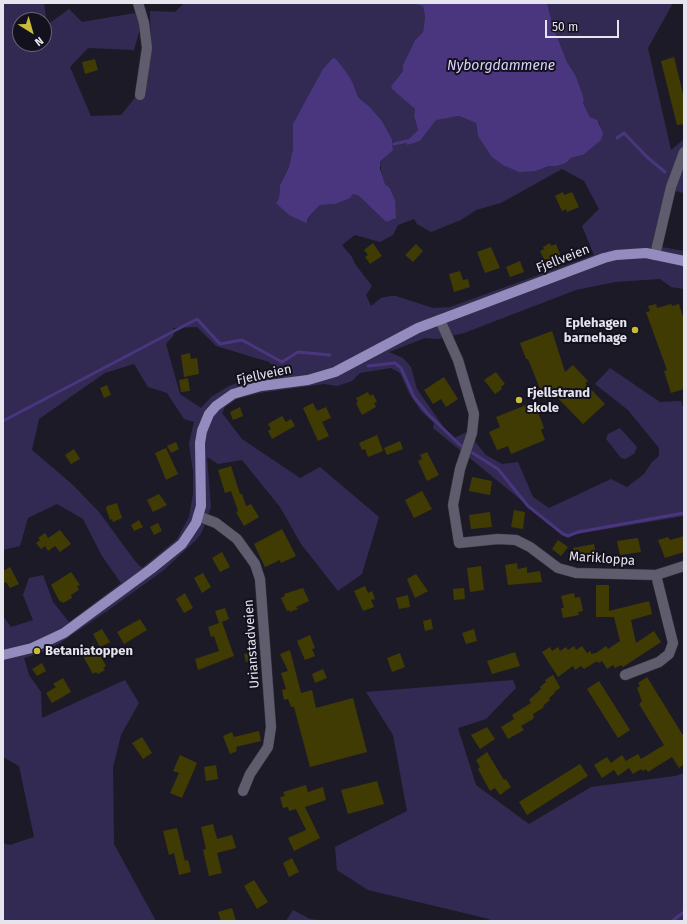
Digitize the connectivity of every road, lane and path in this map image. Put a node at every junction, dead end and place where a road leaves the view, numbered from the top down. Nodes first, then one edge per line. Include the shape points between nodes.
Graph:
1 (138, 3) edge
2 (140, 95) dead end
3 (684, 152) edge
4 (655, 255) junction
5 (684, 261) edge
6 (440, 320) junction
7 (198, 516) junction
8 (684, 566) edge
9 (656, 575) junction
10 (3, 655) edge
11 (625, 675) dead end
12 (242, 791) dead end

1 - 2 street via 147,48
3 - 4 street via 671,187
4 - 5 main road, Fjellveien
4 - 6 main road, Fjellveien via 630,254 604,258
6 - 7 main road, Fjellveien via 406,334 335,372 308,380 243,390 216,406 209,414 202,431 201,498
6 - 9 street, Marikloppa via 458,360 474,414 474,425 453,505 459,543 510,539 530,547 558,568 569,572
7 - 10 main road, Fjellveien via 192,530 174,552 79,623 50,641
7 - 12 street, Urianstadveien via 216,523 237,539 255,564 260,579 270,742
8 - 9 street, Marikloppa
9 - 11 street via 673,643 669,654 659,662

